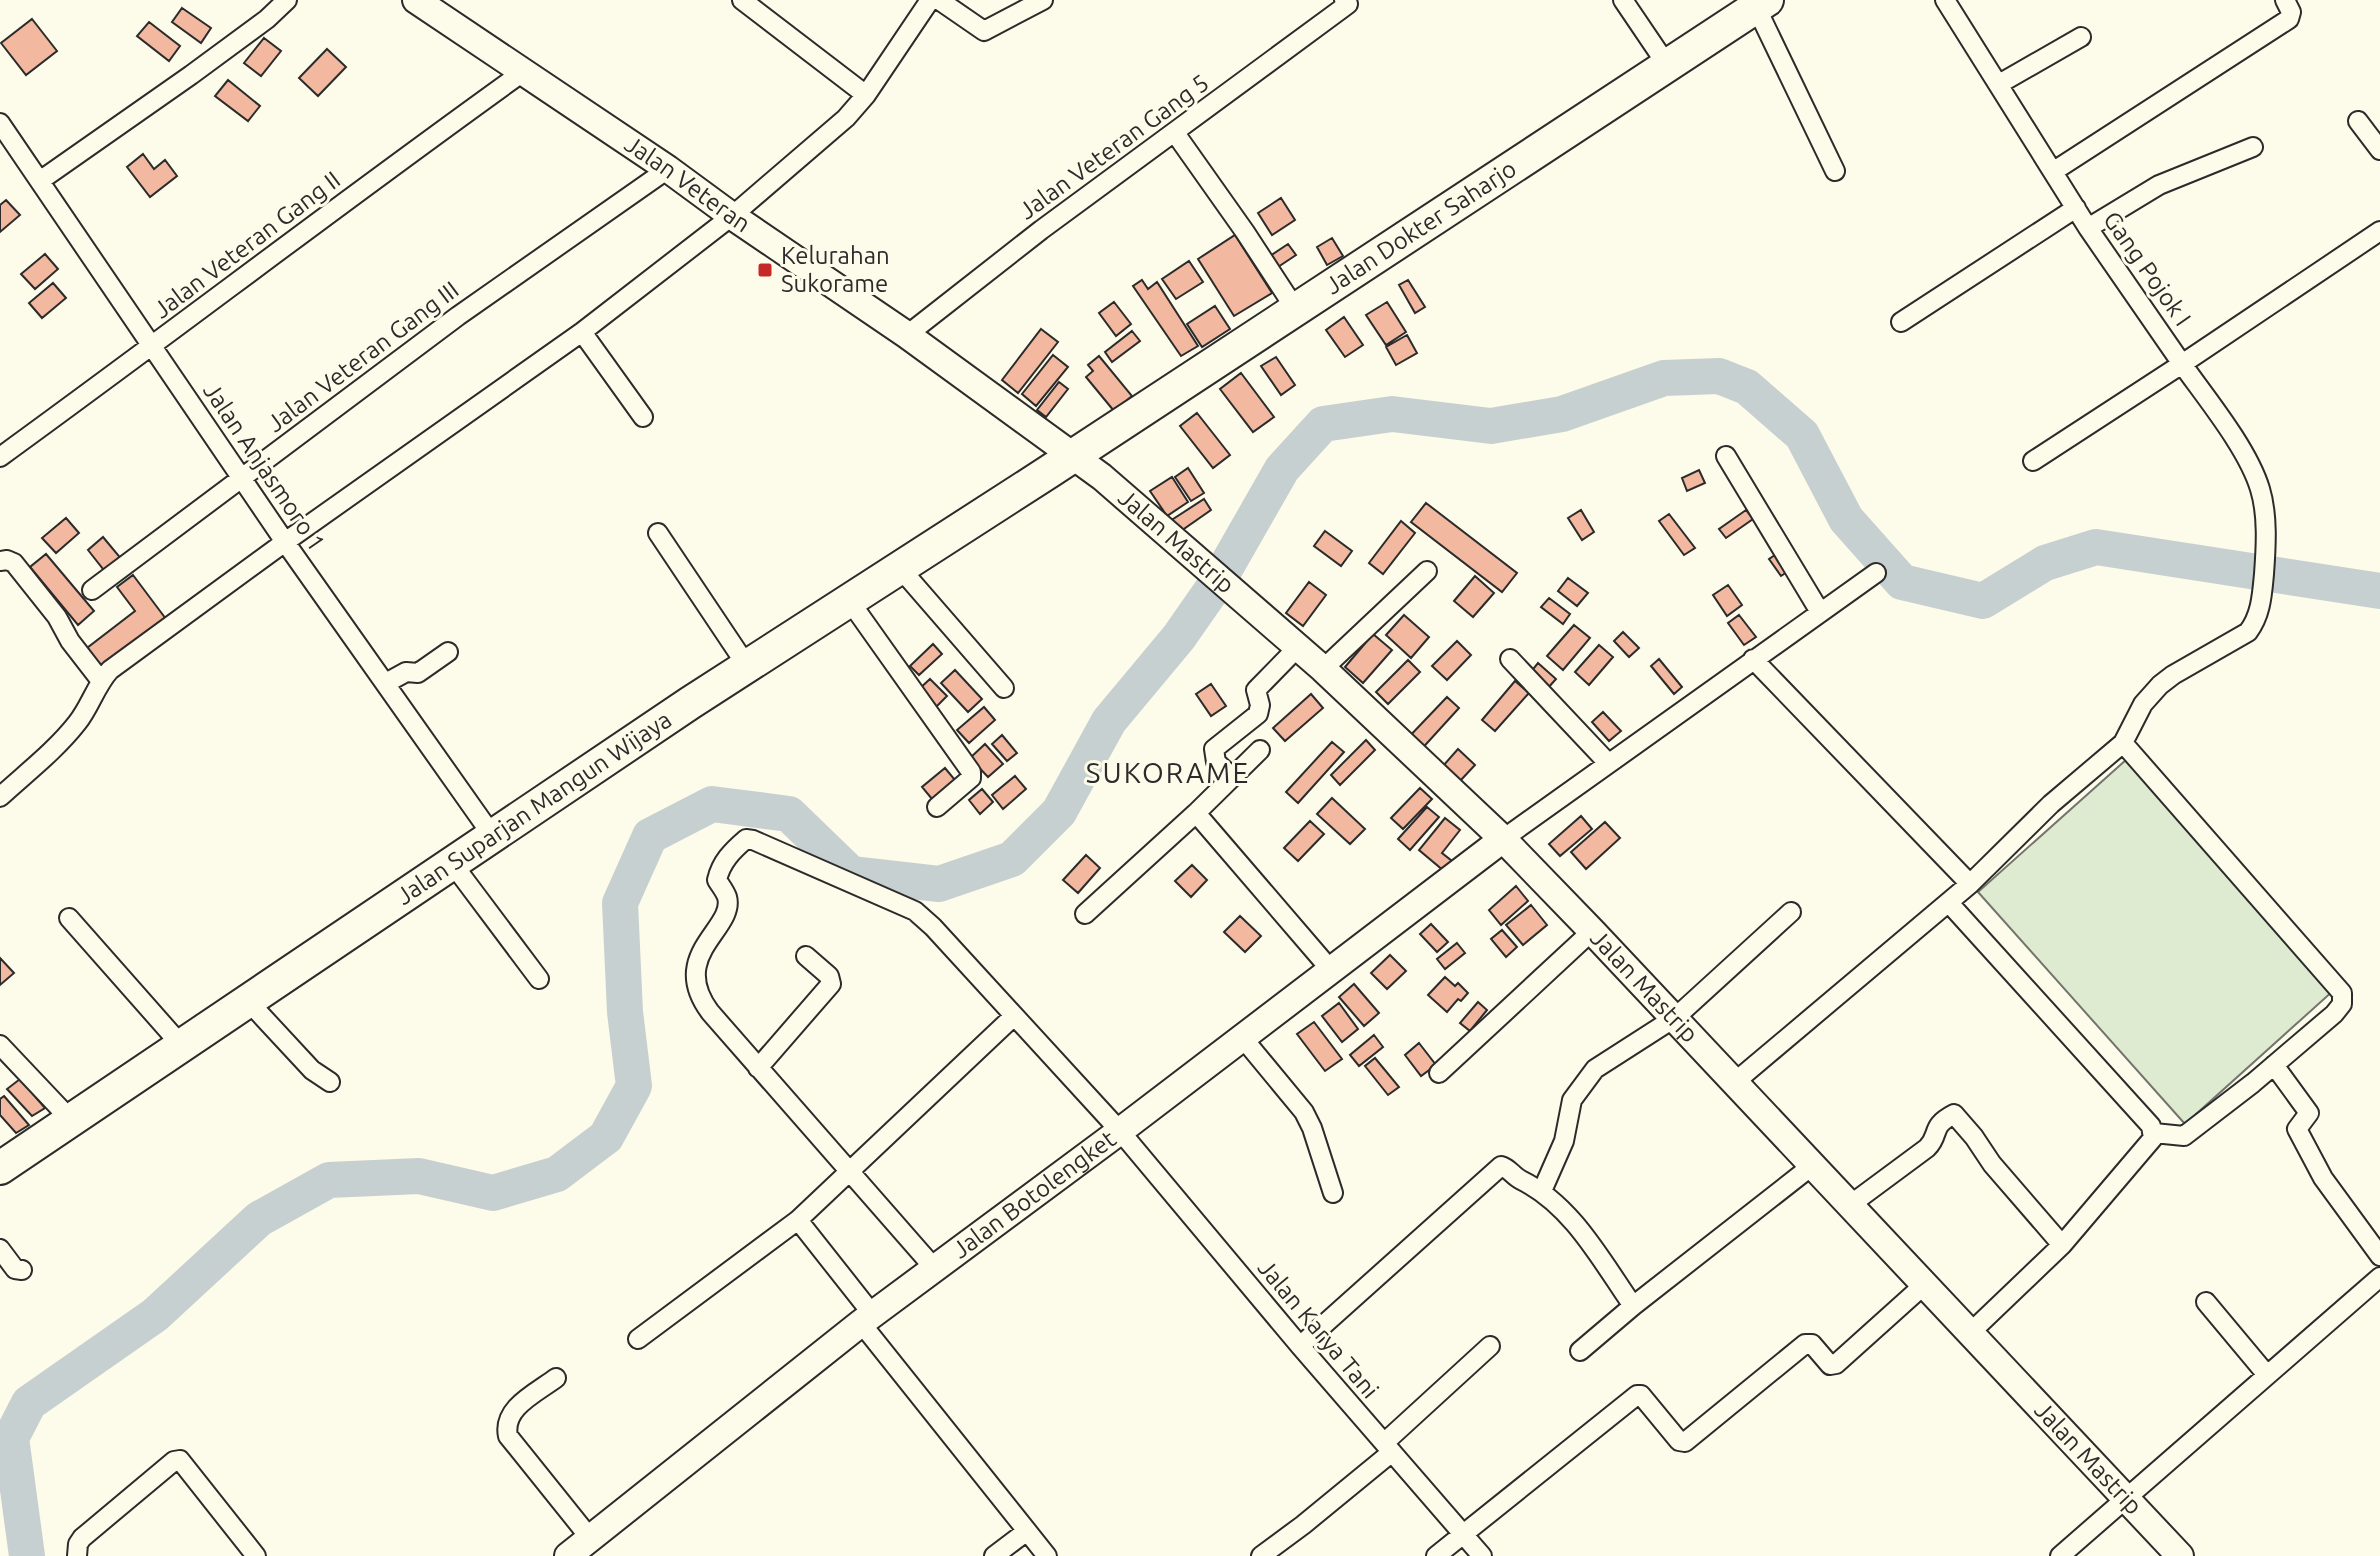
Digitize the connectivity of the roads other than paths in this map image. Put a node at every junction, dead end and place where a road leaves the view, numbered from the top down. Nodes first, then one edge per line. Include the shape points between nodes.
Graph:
1 (287, 0) edge
2 (416, 0) edge
3 (742, 0) edge
4 (930, 0) edge
5 (939, 0) edge
6 (1043, 0) edge
7 (1623, 0) edge
8 (1945, 0) edge
9 (2285, 0) edge
10 (1348, 1) edge
11 (1762, 4) edge
12 (2081, 37) dead end
13 (1667, 65) junction
14 (523, 72) junction
15 (1999, 84) junction
16 (866, 95) junction
17 (2358, 121) dead end
18 (0, 123) edge
19 (1175, 133) junction
20 (2253, 147) dead end
21 (2380, 150) edge
22 (668, 169) junction
23 (1835, 171) dead end
24 (2054, 171) junction
25 (41, 180) junction
26 (2076, 208) junction
27 (732, 216) junction
28 (2088, 228) junction
29 (2380, 231) edge
30 (1296, 310) junction
31 (1901, 322) dead end
32 (582, 332) junction
33 (907, 335) junction
34 (153, 346) junction
35 (2182, 364) junction
36 (643, 417) dead end
37 (1073, 455) junction
38 (1726, 456) dead end
39 (0, 457) edge
40 (2033, 461) dead end
41 (241, 478) junction
42 (658, 533) dead end
43 (285, 542) junction
44 (0, 561) edge
45 (899, 567) junction
46 (1427, 571) dead end
47 (1876, 573) dead end
48 (92, 590) dead end
49 (849, 600) junction
50 (1820, 612) junction
51 (1298, 647) junction
52 (448, 652) dead end
53 (1510, 659) dead end
54 (1753, 659) junction
55 (747, 666) junction
56 (1323, 669) junction
57 (101, 681) junction
58 (386, 683) junction
59 (1004, 688) dead end
60 (2123, 743) junction
61 (1260, 750) dead end
62 (1608, 763) junction
63 (1232, 777) junction
64 (0, 797) edge
65 (937, 807) dead end
66 (1196, 813) junction
67 (492, 835) junction
68 (1503, 839) junction
69 (452, 863) junction
70 (1970, 884) junction
71 (1949, 903) junction
72 (1791, 912) dead end
73 (1085, 914) dead end
74 (69, 918) dead end
75 (1592, 931) junction
76 (806, 956) dead end
77 (1330, 969) junction
78 (539, 979) dead end
79 (248, 1001) junction
80 (1014, 1016) junction
81 (1676, 1017) junction
82 (1242, 1037) junction
83 (0, 1045) edge
84 (182, 1046) junction
85 (2274, 1065) junction
86 (758, 1068) junction
87 (1439, 1073) dead end
88 (330, 1082) dead end
89 (1735, 1082) junction
90 (70, 1119) junction
91 (1120, 1131) junction
92 (2154, 1133) junction
93 (1813, 1165) junction
94 (0, 1168) edge
95 (850, 1173) junction
96 (1542, 1191) junction
97 (1333, 1193) dead end
98 (1850, 1205) junction
99 (798, 1220) junction
100 (2062, 1245) junction
101 (0, 1249) edge
102 (2380, 1256) edge
103 (935, 1269) junction
104 (22, 1270) dead end
105 (2380, 1277) edge
106 (1925, 1284) junction
107 (2206, 1302) dead end
108 (1633, 1306) junction
109 (867, 1319) junction
110 (1970, 1333) junction
111 (638, 1339) dead end
112 (1300, 1346) junction
113 (1490, 1346) dead end
114 (1580, 1351) dead end
115 (2267, 1375) junction
116 (556, 1378) dead end
117 (1388, 1447) junction
118 (2127, 1497) junction
119 (1027, 1531) junction
120 (1463, 1535) junction
121 (590, 1538) junction
122 (77, 1556) edge
123 (256, 1556) edge
124 (568, 1556) edge
125 (994, 1556) edge
126 (1047, 1556) edge
127 (1261, 1556) edge
128 (1436, 1556) edge
129 (1482, 1556) edge
130 (2060, 1556) edge
131 (2180, 1556) edge

1 - 25 street
2 - 14 street, Jalan Veteran
3 - 16 street
4 - 16 street
5 - 6 street via 984,31
7 - 13 street
8 - 15 street, Gang Pojok I
9 - 24 street via 2289,19
10 - 19 street, Jalan Veteran Gang 5
11 - 13 highway, Jalan Dokter Saharjo
11 - 23 street
12 - 15 street
13 - 30 highway, Jalan Dokter Saharjo
14 - 22 street, Jalan Veteran
14 - 34 street, Jalan Veteran Gang II
15 - 24 street, Gang Pojok I
16 - 27 street
17 - 21 street
18 - 25 street, Jalan Anjasmoro 1
19 - 30 street
19 - 33 street, Jalan Veteran Gang 5
20 - 28 street via 2159,185
22 - 27 street, Jalan Veteran
22 - 41 street, Jalan Veteran Gang III via 458,316
24 - 26 street, Gang Pojok I
25 - 34 street, Jalan Anjasmoro 1
26 - 28 street, Gang Pojok I
26 - 31 street
27 - 32 street
27 - 33 street, Jalan Veteran
28 - 35 street, Gang Pojok I
29 - 35 street, Gang Pojok I
30 - 37 highway, Jalan Dokter Saharjo
32 - 36 street
32 - 43 street
33 - 37 street, Jalan Veteran
34 - 39 street, Jalan Veteran Gang II
34 - 41 street, Jalan Anjasmoro 1
35 - 40 street
35 - 60 street via 2261,491 2263,589 2248,632 2160,685 2143,704
37 - 45 highway, Jalan Suparjan Mangun Wijaya
37 - 51 street, Jalan Mastrip
38 - 50 street
41 - 43 street, Jalan Anjasmoro 1
41 - 48 street, Jalan Veteran Gang III
42 - 55 street
43 - 57 street
43 - 58 street, Jalan Anjasmoro 1
44 - 57 street via 14,563
45 - 49 highway, Jalan Suparjan Mangun Wijaya
45 - 59 street
46 - 56 street
47 - 50 street
49 - 55 highway, Jalan Suparjan Mangun Wijaya
49 - 65 street via 971,772 971,778
50 - 54 street
51 - 56 street, Jalan Mastrip
51 - 63 street via 1256,690 1258,714 1214,749 1216,762
52 - 58 street via 418,673 406,672
53 - 62 street
54 - 62 street
54 - 70 street
55 - 67 highway, Jalan Suparjan Mangun Wijaya
56 - 68 street, Jalan Mastrip
57 - 64 street via 63,740
58 - 67 street, Jalan Anjasmoro 1
60 - 70 street
60 - 85 street via 2342,993 2334,1014
61 - 63 street
62 - 68 street
63 - 66 street
66 - 73 street
66 - 77 street
67 - 69 highway, Jalan Suparjan Mangun Wijaya
68 - 75 street, Jalan Mastrip
68 - 77 street, Jalan Botolengket
69 - 78 street
69 - 79 highway, Jalan Suparjan Mangun Wijaya
70 - 71 street
71 - 89 street
71 - 92 street
72 - 81 street
74 - 84 street
75 - 81 street, Jalan Mastrip
75 - 87 street
76 - 86 street via 831,984
77 - 82 street, Jalan Botolengket
79 - 84 highway, Jalan Suparjan Mangun Wijaya
79 - 88 street via 312,1070
80 - 86 street, Jalan Karya Tani via 915,911 746,839 720,870 717,880 728,898 726,912 698,955 696,969 703,1003
80 - 91 street, Jalan Karya Tani
80 - 95 street
81 - 89 street, Jalan Mastrip
81 - 96 street via 1595,1069 1572,1100 1564,1141
82 - 91 street, Jalan Botolengket
82 - 97 street via 1304,1112
83 - 90 street
84 - 90 highway, Jalan Suparjan Mangun Wijaya
85 - 92 street via 2184,1136
85 - 102 street via 2309,1113 2297,1129 2323,1178
86 - 95 street
89 - 93 street, Jalan Mastrip
90 - 94 highway, Jalan Suparjan Mangun Wijaya
91 - 103 street, Jalan Botolengket
91 - 112 street, Jalan Karya Tani
92 - 100 street
93 - 98 street, Jalan Mastrip
93 - 108 street
95 - 99 street
95 - 103 street
96 - 108 street via 1575,1222
96 - 112 street via 1501,1166
98 - 100 street via 1927,1148 1940,1121 1954,1114
98 - 106 street, Jalan Mastrip
99 - 109 street
99 - 111 street
100 - 110 street
101 - 104 street
103 - 109 street, Jalan Botolengket
105 - 115 street
106 - 110 street, Jalan Mastrip
106 - 120 street via 1836,1364 1830,1365 1812,1344 1805,1344 1685,1442 1637,1395
107 - 115 street
108 - 114 street
109 - 119 street
109 - 121 street, Jalan Botolengket
110 - 118 street, Jalan Mastrip
112 - 117 street, Jalan Karya Tani
113 - 117 street
115 - 118 street
116 - 121 street via 511,1412 508,1436
117 - 120 street, Jalan Karya Tani
117 - 127 street
118 - 130 street
118 - 131 street, Jalan Mastrip
119 - 125 street
119 - 126 street
120 - 128 street
120 - 129 street, Jalan Karya Tani
121 - 124 street, Jalan Botolengket
122 - 123 street via 82,1538 180,1460

